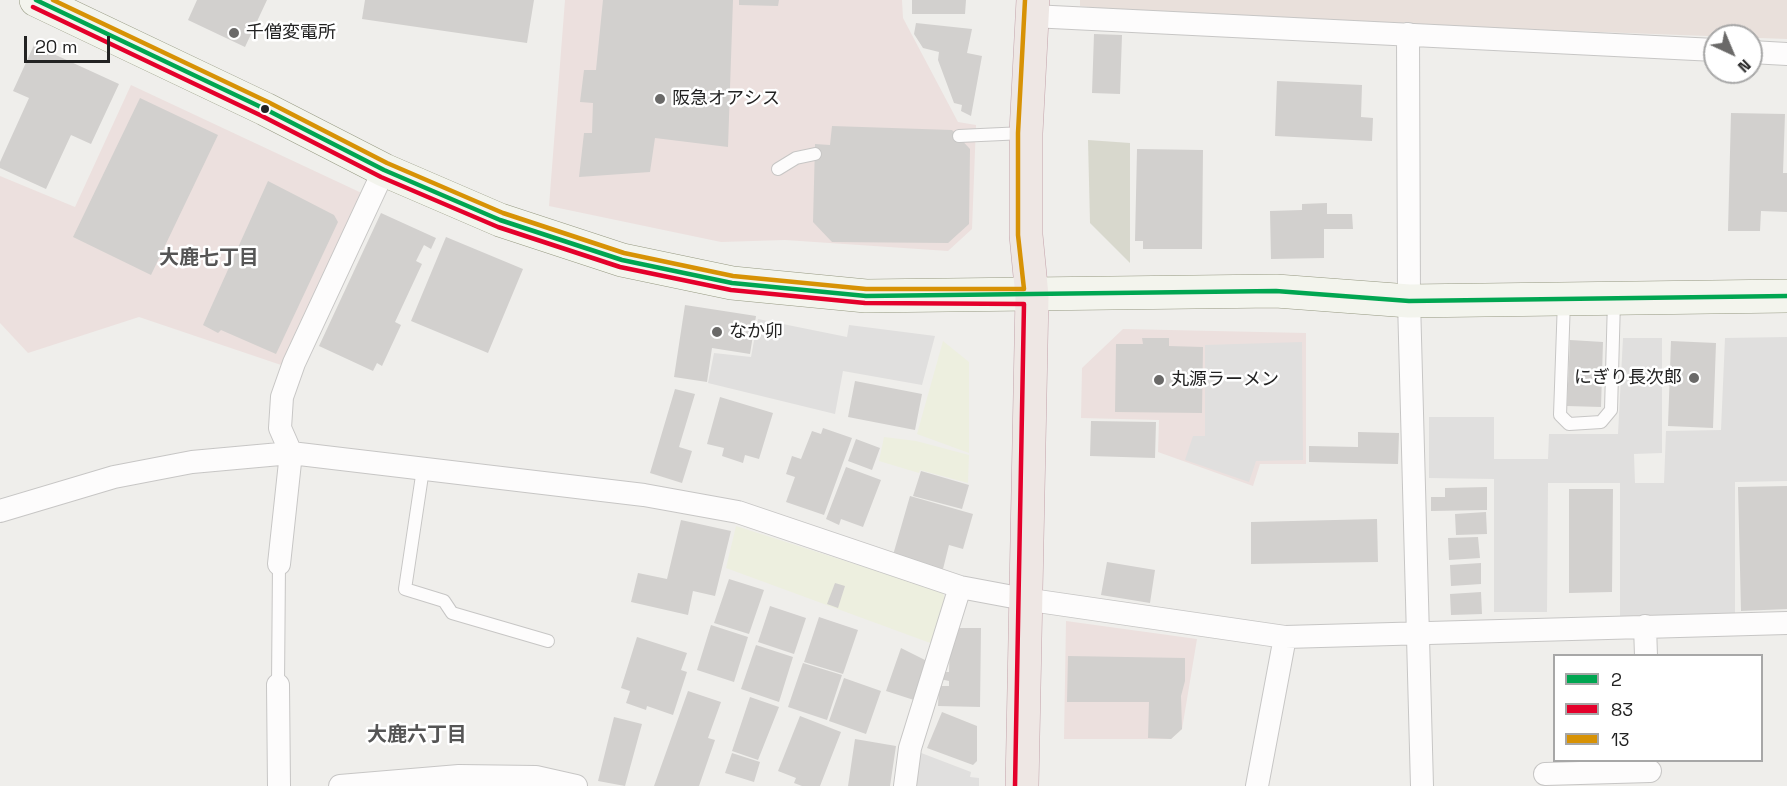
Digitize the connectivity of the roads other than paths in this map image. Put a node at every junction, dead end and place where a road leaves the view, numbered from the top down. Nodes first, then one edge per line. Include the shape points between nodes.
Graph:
1 (36, 0) edge
2 (1033, 8) edge
3 (1408, 34) junction
4 (1703, 49) edge
5 (1763, 53) edge
6 (1787, 54) edge
7 (1026, 133) junction
8 (959, 136) dead end
9 (815, 154) dead end
10 (778, 169) dead end
11 (384, 170) junction
12 (1032, 296) junction
13 (1787, 296) edge
14 (1614, 298) junction
15 (1564, 299) junction
16 (1409, 301) junction
17 (291, 453) junction
18 (423, 469) junction
19 (0, 511) edge
20 (279, 564) joint
21 (960, 587) junction
22 (1024, 599) junction
23 (1787, 623) edge
24 (1645, 626) junction
25 (1418, 633) junction
26 (1285, 637) junction
27 (548, 641) dead end
28 (1646, 654) edge
29 (278, 685) joint
30 (1650, 772) edge
31 (1545, 774) dead end
32 (279, 786) edge
33 (340, 786) edge
34 (576, 786) edge
35 (905, 786) edge
36 (1022, 786) edge
37 (1257, 786) edge
38 (1422, 786) edge

1 - 11 main road via 266,109
2 - 3 street
2 - 7 highway
3 - 4 street
3 - 16 street
5 - 6 street
7 - 8 lane
7 - 12 highway via 1026,235
9 - 10 lane via 796,158
11 - 12 main road via 500,220 622,260 732,283 866,296
11 - 17 street via 282,397 280,428
12 - 16 main road via 1276,291
12 - 22 highway
13 - 14 main road
14 - 15 main road
14 - 15 lane via 1611,410 1601,422 1569,424 1560,415
15 - 16 main road
16 - 25 street
17 - 18 street
17 - 19 street via 192,462 114,477
17 - 20 street
18 - 21 street via 644,495 738,512
18 - 27 lane via 405,588 444,601 452,614
20 - 29 lane
21 - 22 street
21 - 35 street via 910,748
22 - 26 street
22 - 36 highway
23 - 24 street
24 - 25 street
24 - 28 street
25 - 26 street
25 - 38 street
26 - 37 street
29 - 32 street
30 - 31 street
33 - 34 street via 459,776 536,777

